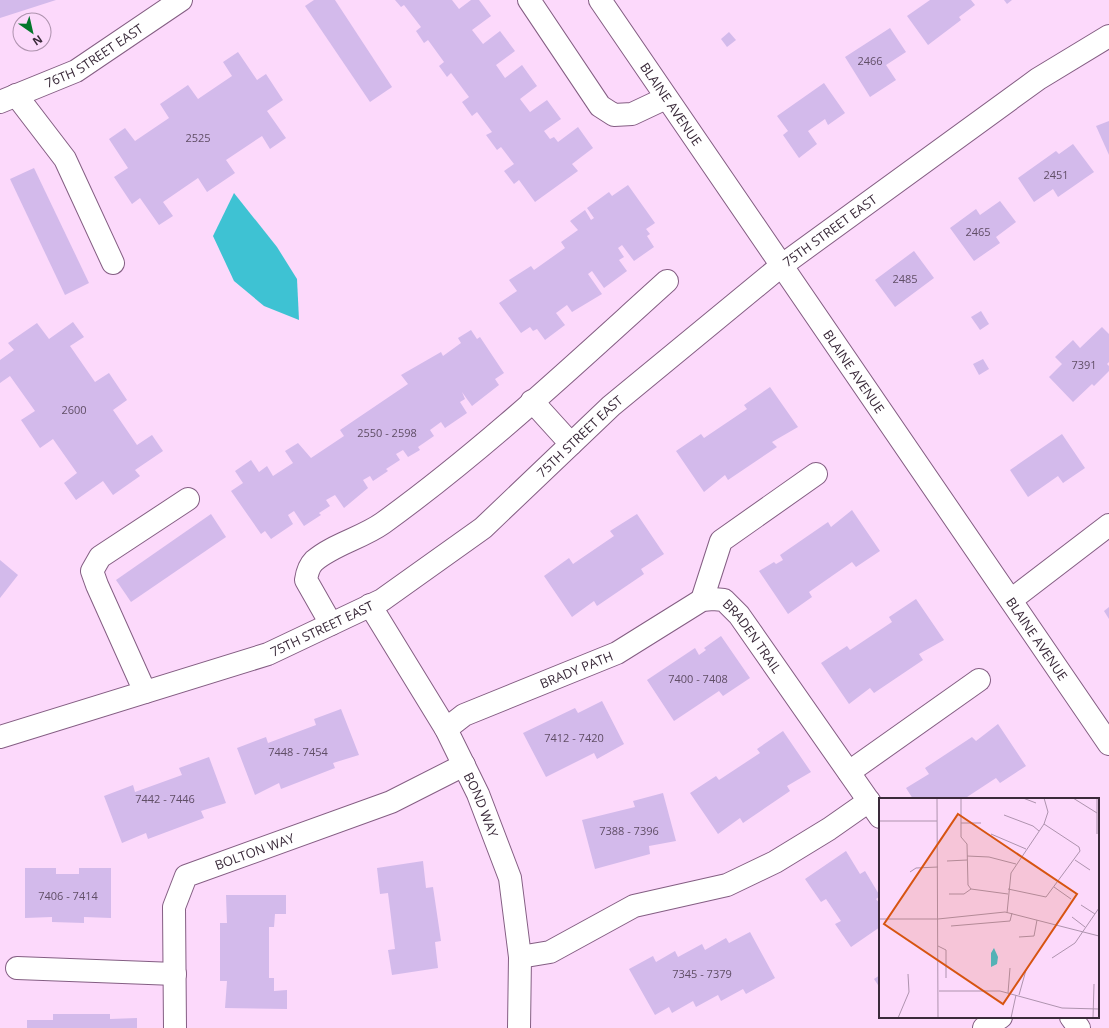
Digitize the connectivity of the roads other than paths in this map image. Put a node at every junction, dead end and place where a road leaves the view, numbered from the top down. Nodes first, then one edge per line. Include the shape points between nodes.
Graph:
1 (181, 0) edge
2 (529, 0) edge
3 (600, 0) edge
4 (1109, 36) edge
5 (8, 98) edge
6 (666, 98) junction
7 (113, 263) dead end
8 (781, 266) junction
9 (667, 281) dead end
10 (532, 401) junction
11 (571, 444) junction
12 (816, 474) dead end
13 (188, 499) dead end
14 (1109, 525) edge
15 (702, 600) junction
16 (1011, 600) junction
17 (370, 606) junction
18 (331, 624) junction
19 (979, 680) dead end
20 (145, 692) junction
21 (446, 729) junction
22 (0, 736) edge
23 (1109, 744) edge
24 (464, 765) junction
25 (849, 772) junction
26 (874, 809) edge
27 (520, 957) junction
28 (17, 968) dead end
29 (175, 974) junction
30 (999, 1018) edge
31 (1073, 1018) edge
32 (175, 1028) edge
33 (519, 1028) edge
34 (984, 1028) edge
35 (1079, 1028) edge

1 - 5 street, 76TH STREET EAST via 76,71
2 - 6 street via 600,106 614,116 632,114
3 - 6 street, BLAINE AVENUE
4 - 8 street, 75TH STREET EAST via 1038,79
5 - 7 street via 65,159
6 - 8 street, BLAINE AVENUE
8 - 11 street, 75TH STREET EAST via 611,406
8 - 16 street, BLAINE AVENUE
9 - 10 street
10 - 11 street
10 - 18 street via 415,500 381,524 313,562 306,580
11 - 17 street, 75TH STREET EAST via 483,528
12 - 15 street, BRADEN TRAIL via 721,541
13 - 20 street via 100,557 92,571
14 - 16 street
15 - 21 street, BRADY PATH via 617,653 464,716
15 - 25 street, BRADEN TRAIL via 724,600 739,616
16 - 23 street, BLAINE AVENUE
17 - 18 street, 75TH STREET EAST
17 - 21 street, BOND WAY
18 - 20 street, 75TH STREET EAST via 268,654
19 - 25 street
20 - 22 street, 75TH STREET EAST
21 - 24 street, BOND WAY
24 - 27 street, BOND WAY via 478,794 510,878
24 - 29 street, BOLTON WAY via 391,802 186,876 174,907
25 - 26 street, BRADEN TRAIL
26 - 27 street via 830,829 775,862 727,885 634,906 550,952
27 - 33 street, BOND WAY
28 - 29 street
29 - 32 street, BOLTON WAY
30 - 34 street
31 - 35 street

